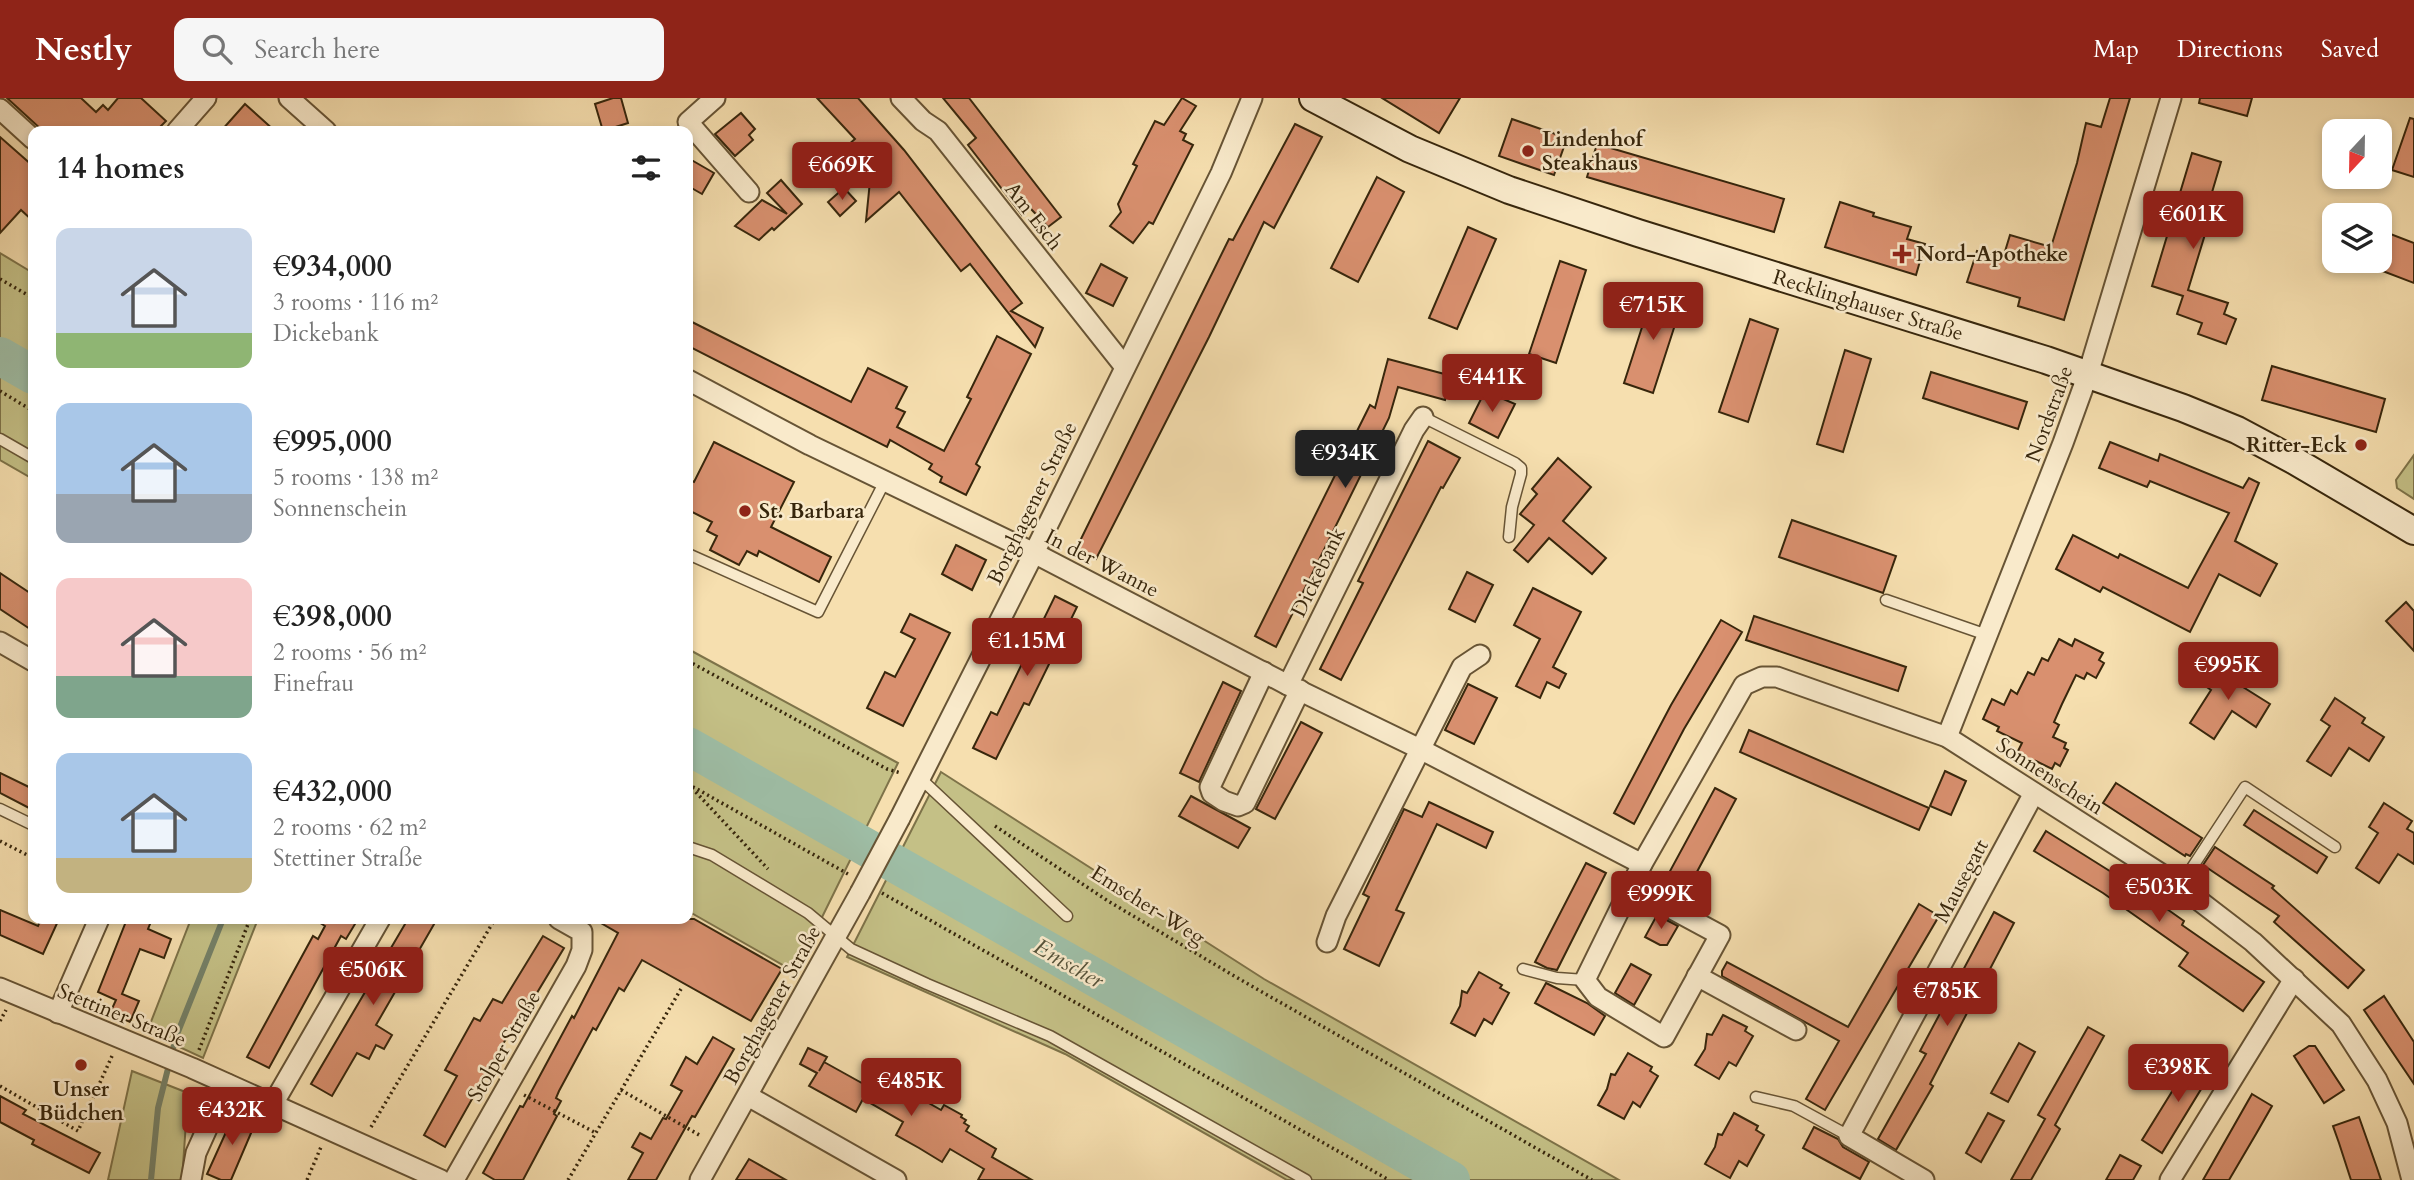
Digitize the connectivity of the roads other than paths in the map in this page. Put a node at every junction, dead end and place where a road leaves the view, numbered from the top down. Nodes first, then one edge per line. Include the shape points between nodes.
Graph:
1 (206, 98) edge
2 (289, 98) edge
3 (715, 98) edge
4 (901, 98) edge
5 (1252, 98) edge
6 (1313, 98) edge
7 (2171, 98) edge
8 (0, 109) edge
9 (181, 126) edge
10 (320, 126) edge
11 (692, 126) edge
12 (693, 128) edge
13 (28, 134) edge
14 (749, 191) dead end
15 (1125, 367) junction
16 (2088, 374) junction
17 (693, 383) edge
18 (1423, 417) joint
19 (0, 439) edge
20 (28, 455) edge
21 (885, 481) junction
22 (2414, 531) edge
23 (1509, 537) dead end
24 (1034, 554) junction
25 (693, 556) edge
26 (1886, 600) dead end
27 (1987, 635) junction
28 (0, 642) edge
29 (1480, 655) dead end
30 (28, 658) edge
31 (1264, 672) junction
32 (1294, 688) junction
33 (1947, 737) junction
34 (1420, 749) junction
35 (920, 778) junction
36 (2034, 793) junction
37 (0, 808) edge
38 (28, 822) edge
39 (2335, 847) dead end
40 (693, 849) edge
41 (1643, 864) junction
42 (2180, 886) junction
43 (1631, 887) junction
44 (1067, 916) dead end
45 (97, 924) edge
46 (377, 924) edge
47 (568, 924) edge
48 (837, 936) junction
49 (1327, 942) dead end
50 (1523, 969) dead end
51 (1697, 976) junction
52 (2294, 979) junction
53 (1584, 980) junction
54 (0, 988) edge
55 (58, 1013) junction
56 (1796, 1030) dead end
57 (227, 1084) junction
58 (748, 1096) junction
59 (1756, 1097) dead end
60 (273, 1104) junction
61 (1849, 1136) junction
62 (191, 1180) edge
63 (441, 1180) edge
64 (454, 1180) edge
65 (700, 1180) edge
66 (897, 1180) edge
67 (1306, 1180) edge
68 (1924, 1180) edge
69 (2170, 1180) edge
70 (2412, 1180) edge

1 - 9 street
2 - 10 street
3 - 11 street via 688,122
4 - 15 street, Am Esch via 938,131
5 - 15 street, Borghagener Straße via 1221,173
6 - 16 street, Recklinghauser Straße via 1410,149 1508,190
7 - 16 street, Nordstraße
8 - 13 street
12 - 14 street
15 - 24 street, Borghagener Straße
16 - 22 street, Recklinghauser Straße via 2237,430
16 - 27 street, Nordstraße
17 - 21 street, In der Wanne
18 - 23 lane, Dickebank via 1521,468
18 - 32 street, Dickebank
19 - 20 lane
21 - 24 street, In der Wanne
21 - 25 lane via 818,612
24 - 31 street, In der Wanne
24 - 35 street, Borghagener Straße
26 - 27 lane
27 - 33 street, Nordstraße
28 - 30 street
29 - 34 street via 1462,667
31 - 32 street, In der Wanne
31 - 32 street, Dickebank via 1210,787 1224,801 1238,806 1245,803
32 - 34 street, In der Wanne
33 - 36 street, Sonnenschein
33 - 41 street, Sonnenschein via 1777,677 1762,677 1744,685
34 - 41 street, In der Wanne
34 - 49 street
35 - 44 lane
35 - 48 street, Borghagener Straße, bridge via 859,886
36 - 42 street, Sonnenschein
36 - 61 street, Mausegatt
37 - 38 lane
39 - 42 lane via 2245,787
40 - 48 lane via 712,855 808,912
41 - 43 street, Sonnenschein
42 - 52 street, Sonnenschein
43 - 51 street via 1720,935
43 - 53 street, Sonnenschein
45 - 55 street
46 - 60 street
47 - 64 street, Stolper Straße via 582,932 576,966
48 - 58 street, Borghagener Straße
48 - 67 lane via 851,949 1050,1036
50 - 53 lane
51 - 53 street via 1664,1037 1598,997
51 - 56 street
52 - 69 street
52 - 70 street, Sonnenschein via 2341,1024 2377,1080 2397,1123
54 - 55 street, Stettiner Straße
55 - 57 street, Stettiner Straße
57 - 60 street, Stettiner Straße
57 - 62 street via 196,1153
58 - 65 street, Borghagener Straße
58 - 66 street
59 - 61 lane via 1794,1106
60 - 63 street, Stettiner Straße
61 - 68 street

